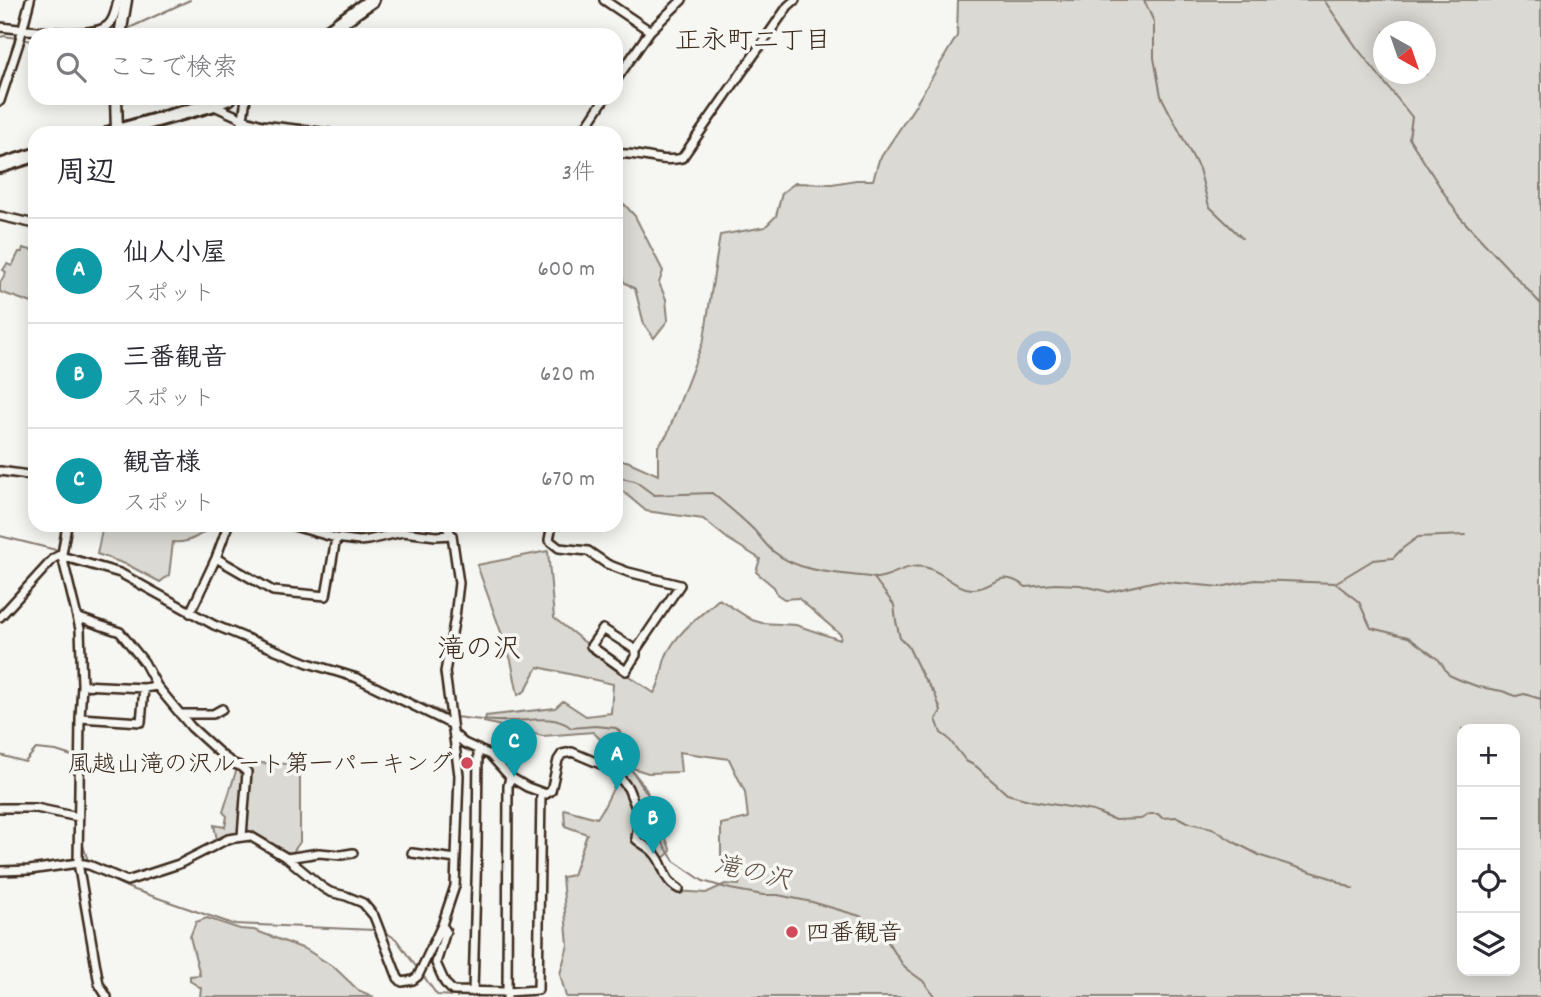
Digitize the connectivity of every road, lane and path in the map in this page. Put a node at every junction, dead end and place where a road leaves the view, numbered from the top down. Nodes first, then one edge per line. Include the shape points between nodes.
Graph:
1 (30, 0) edge
2 (118, 0) edge
3 (126, 0) edge
4 (372, 0) edge
5 (604, 0) edge
6 (794, 0) edge
7 (679, 1) edge
8 (0, 27) edge
9 (104, 28) edge
10 (122, 28) edge
11 (333, 28) edge
12 (650, 31) junction
13 (20, 36) junction
14 (28, 36) edge
15 (623, 70) edge
16 (0, 101) edge
17 (115, 105) edge
18 (211, 105) joint
19 (245, 105) edge
20 (600, 105) edge
21 (243, 119) junction
22 (114, 126) edge
23 (135, 126) edge
24 (241, 126) edge
25 (270, 126) edge
26 (585, 126) edge
27 (623, 154) edge
28 (28, 157) edge
29 (0, 166) edge
30 (0, 216) edge
31 (28, 222) edge
32 (0, 471) edge
33 (28, 475) edge
34 (65, 532) edge
35 (225, 532) edge
36 (315, 532) edge
37 (450, 532) edge
38 (551, 532) edge
39 (452, 536) junction
40 (336, 538) junction
41 (62, 553) junction
42 (216, 558) junction
43 (190, 612) junction
44 (0, 617) edge
45 (79, 618) junction
46 (636, 650) junction
47 (82, 685) junction
48 (157, 686) junction
49 (144, 688) junction
50 (222, 709) dead end
51 (180, 713) junction
52 (80, 718) junction
53 (451, 724) junction
54 (454, 734) junction
55 (478, 749) junction
56 (510, 777) junction
57 (541, 793) junction
58 (0, 808) edge
59 (78, 817) junction
60 (242, 836) junction
61 (353, 853) dead end
62 (412, 853) dead end
63 (287, 858) junction
64 (456, 859) junction
65 (78, 863) junction
66 (0, 872) edge
67 (679, 890) dead end
68 (442, 925) junction
69 (473, 992) junction
70 (507, 994) edge
71 (107, 997) edge

1 - 13 street
2 - 9 street via 112,21
3 - 10 street
4 - 11 main road
5 - 12 street
6 - 27 street via 682,158 673,161
7 - 12 street
8 - 13 street
12 - 15 street
13 - 14 street
13 - 16 street
17 - 22 street
18 - 21 street
18 - 23 main road
19 - 21 street
20 - 26 street
21 - 24 street
21 - 25 street
28 - 29 main road
30 - 31 street
32 - 33 street
34 - 41 street
35 - 42 street
36 - 40 street
37 - 39 street
38 - 46 street via 549,540 559,548 588,551 628,572 680,584
39 - 40 street via 403,532 359,541
39 - 53 street via 459,583 445,672
40 - 42 street via 326,596 273,591
41 - 43 street via 120,573
41 - 44 street
41 - 45 street
42 - 43 street
43 - 53 street via 307,663 357,678
45 - 47 street
45 - 48 street via 120,632
46 - 46 street via 626,671 591,646 603,629
47 - 49 street
47 - 52 street
48 - 49 street
48 - 51 street
49 - 52 street via 141,722
50 - 51 street via 213,714
51 - 60 street via 223,756 247,772
52 - 59 street
53 - 54 street
54 - 55 street
54 - 64 street via 459,775
55 - 56 street
55 - 69 street
56 - 57 street
56 - 70 street
57 - 67 street via 551,791 562,754 572,752 611,769 635,803 639,818 636,839 655,854 667,880
57 - 70 street via 538,990
58 - 59 street via 36,808
59 - 65 street
60 - 63 street via 250,836
60 - 65 street via 127,881
61 - 63 street
62 - 64 street
63 - 68 street via 330,892 368,908 402,982 418,976
64 - 68 street via 455,886
65 - 66 street
65 - 71 street via 99,985
68 - 69 street via 446,931 436,963 445,983 453,991
69 - 70 street

